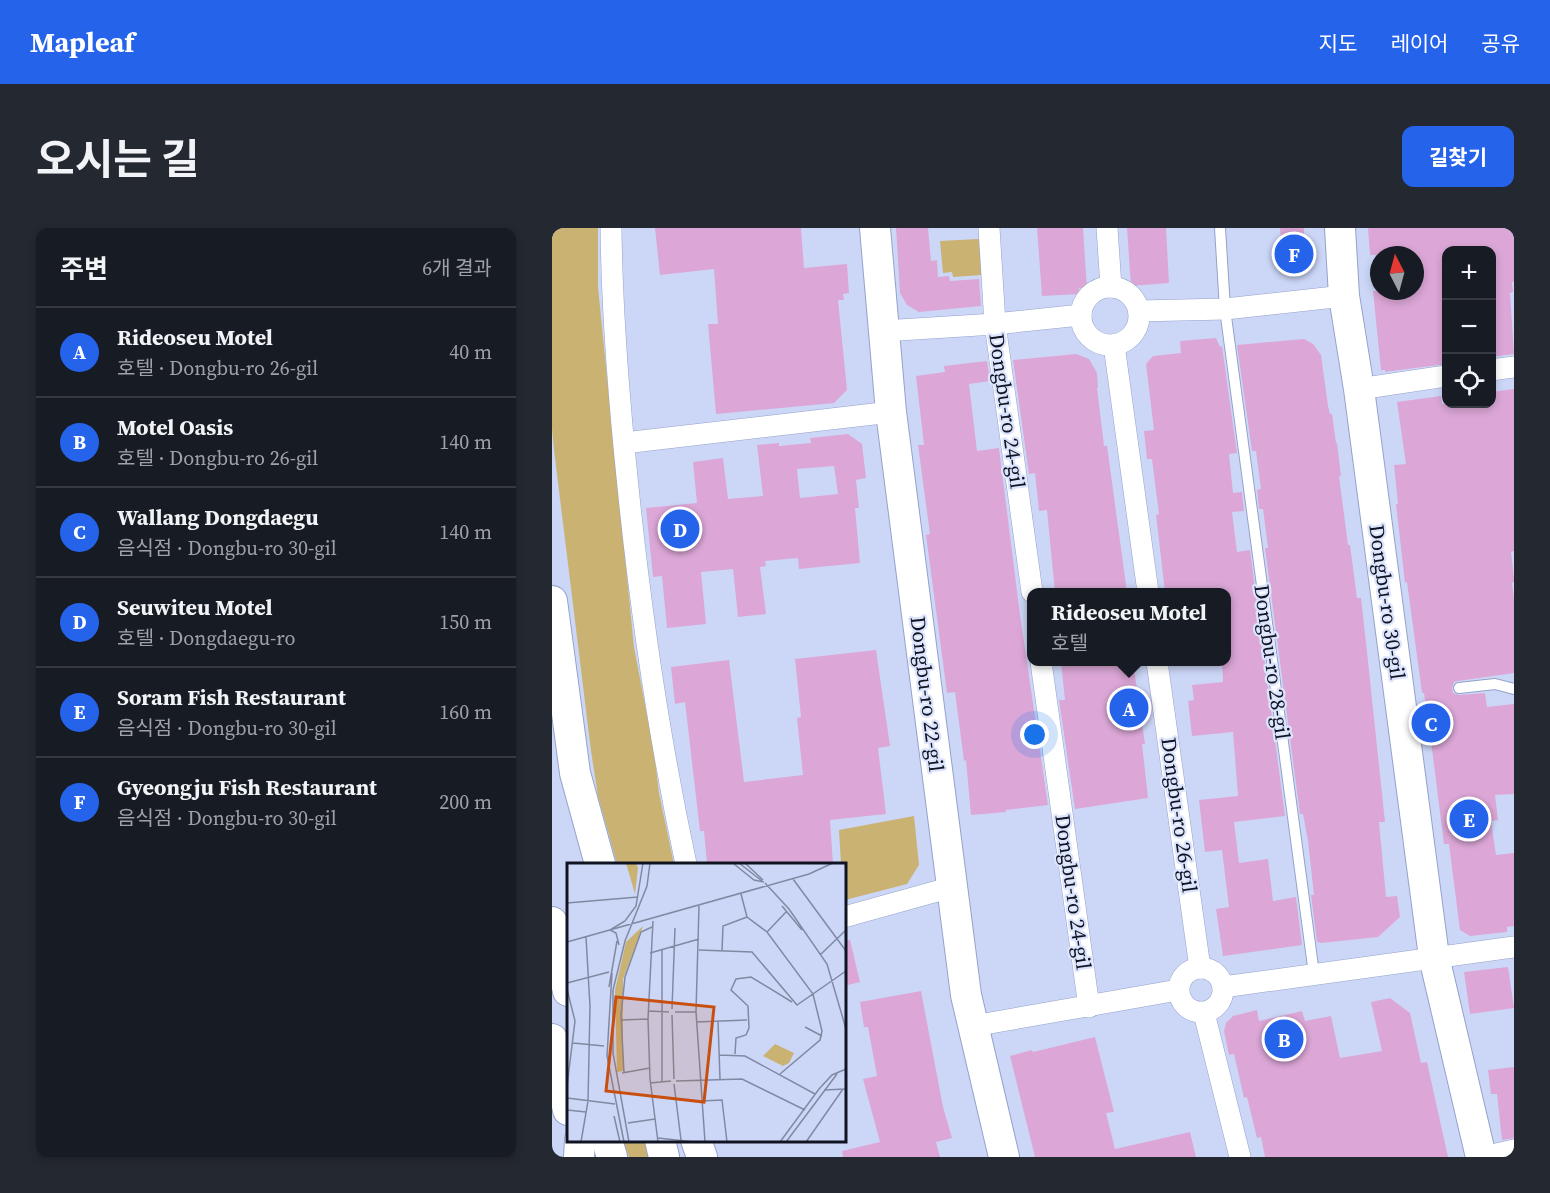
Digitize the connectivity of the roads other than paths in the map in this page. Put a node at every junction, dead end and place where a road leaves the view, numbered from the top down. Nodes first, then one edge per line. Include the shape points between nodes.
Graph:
1 (611, 228) edge
2 (875, 228) edge
3 (988, 228) edge
4 (1107, 228) edge
5 (1220, 228) edge
6 (1340, 228) edge
7 (1112, 287) junction
8 (1344, 296) junction
9 (1225, 309) junction
10 (1139, 312) junction
11 (1081, 315) junction
12 (995, 324) junction
13 (883, 331) junction
14 (1114, 345) junction
15 (1514, 367) edge
16 (1496, 369) edge
17 (1442, 377) edge
18 (1359, 389) junction
19 (891, 412) junction
20 (624, 443) junction
21 (1031, 588) edge
22 (1147, 588) edge
23 (552, 601) edge
24 (1042, 666) edge
25 (1158, 666) edge
26 (1459, 688) dead end
27 (1514, 689) edge
28 (600, 863) edge
29 (686, 863) edge
30 (952, 887) junction
31 (846, 916) edge
32 (552, 922) edge
33 (1514, 947) edge
34 (1434, 957) junction
35 (1200, 968) junction
36 (1314, 974) junction
37 (567, 987) edge
38 (1223, 987) junction
39 (1178, 990) junction
40 (1089, 1007) junction
41 (1204, 1013) junction
42 (973, 1026) junction
43 (552, 1039) edge
44 (567, 1106) edge
45 (575, 1142) edge
46 (580, 1142) edge
47 (608, 1142) edge
48 (660, 1142) edge
49 (697, 1142) edge
50 (1514, 1150) edge
51 (578, 1157) edge
52 (612, 1157) edge
53 (664, 1157) edge
54 (702, 1157) edge
55 (1004, 1157) edge
56 (1240, 1157) edge
57 (1482, 1157) edge

1 - 20 street
2 - 13 main road, Dongbu-ro 22-gil
3 - 12 street, Dongbu-ro 24-gil
4 - 7 street
5 - 9 lane, Dongbu-ro 28-gil
6 - 8 main road, Dongbu-ro 30-gil
7 - 10 street via 1130,294
7 - 11 street via 1102,288 1087,298
8 - 9 street
8 - 18 main road, Dongbu-ro 30-gil
9 - 10 street
9 - 36 lane, Dongbu-ro 28-gil
10 - 14 street via 1131,336
11 - 12 street
11 - 14 street via 1085,332 1091,338
12 - 13 street
12 - 21 street, Dongbu-ro 24-gil
13 - 19 main road, Dongbu-ro 22-gil
14 - 22 street
15 - 16 street
17 - 18 street
18 - 34 main road, Dongbu-ro 30-gil
19 - 20 street
19 - 30 main road, Dongbu-ro 22-gil
20 - 29 street via 646,650
23 - 28 main road via 575,774
24 - 40 street, Dongbu-ro 24-gil
25 - 35 street, Dongbu-ro 26-gil
26 - 27 lane via 1495,684
30 - 31 street
30 - 42 main road, Dongbu-ro 22-gil
32 - 37 main road
33 - 34 street
34 - 36 street
34 - 57 main road, Dongbu-ro 30-gil
35 - 38 street via 1217,974
35 - 39 street via 1184,976
36 - 38 street
38 - 41 street via 1217,1007
39 - 40 street
39 - 41 street via 1189,1010
40 - 42 street
41 - 56 street
42 - 55 main road, Dongbu-ro 22-gil
43 - 44 main road
45 - 51 main road
46 - 51 main road
47 - 52 main road
48 - 53 main road
49 - 54 main road
50 - 57 street, Dongbu-ro 30-gil

